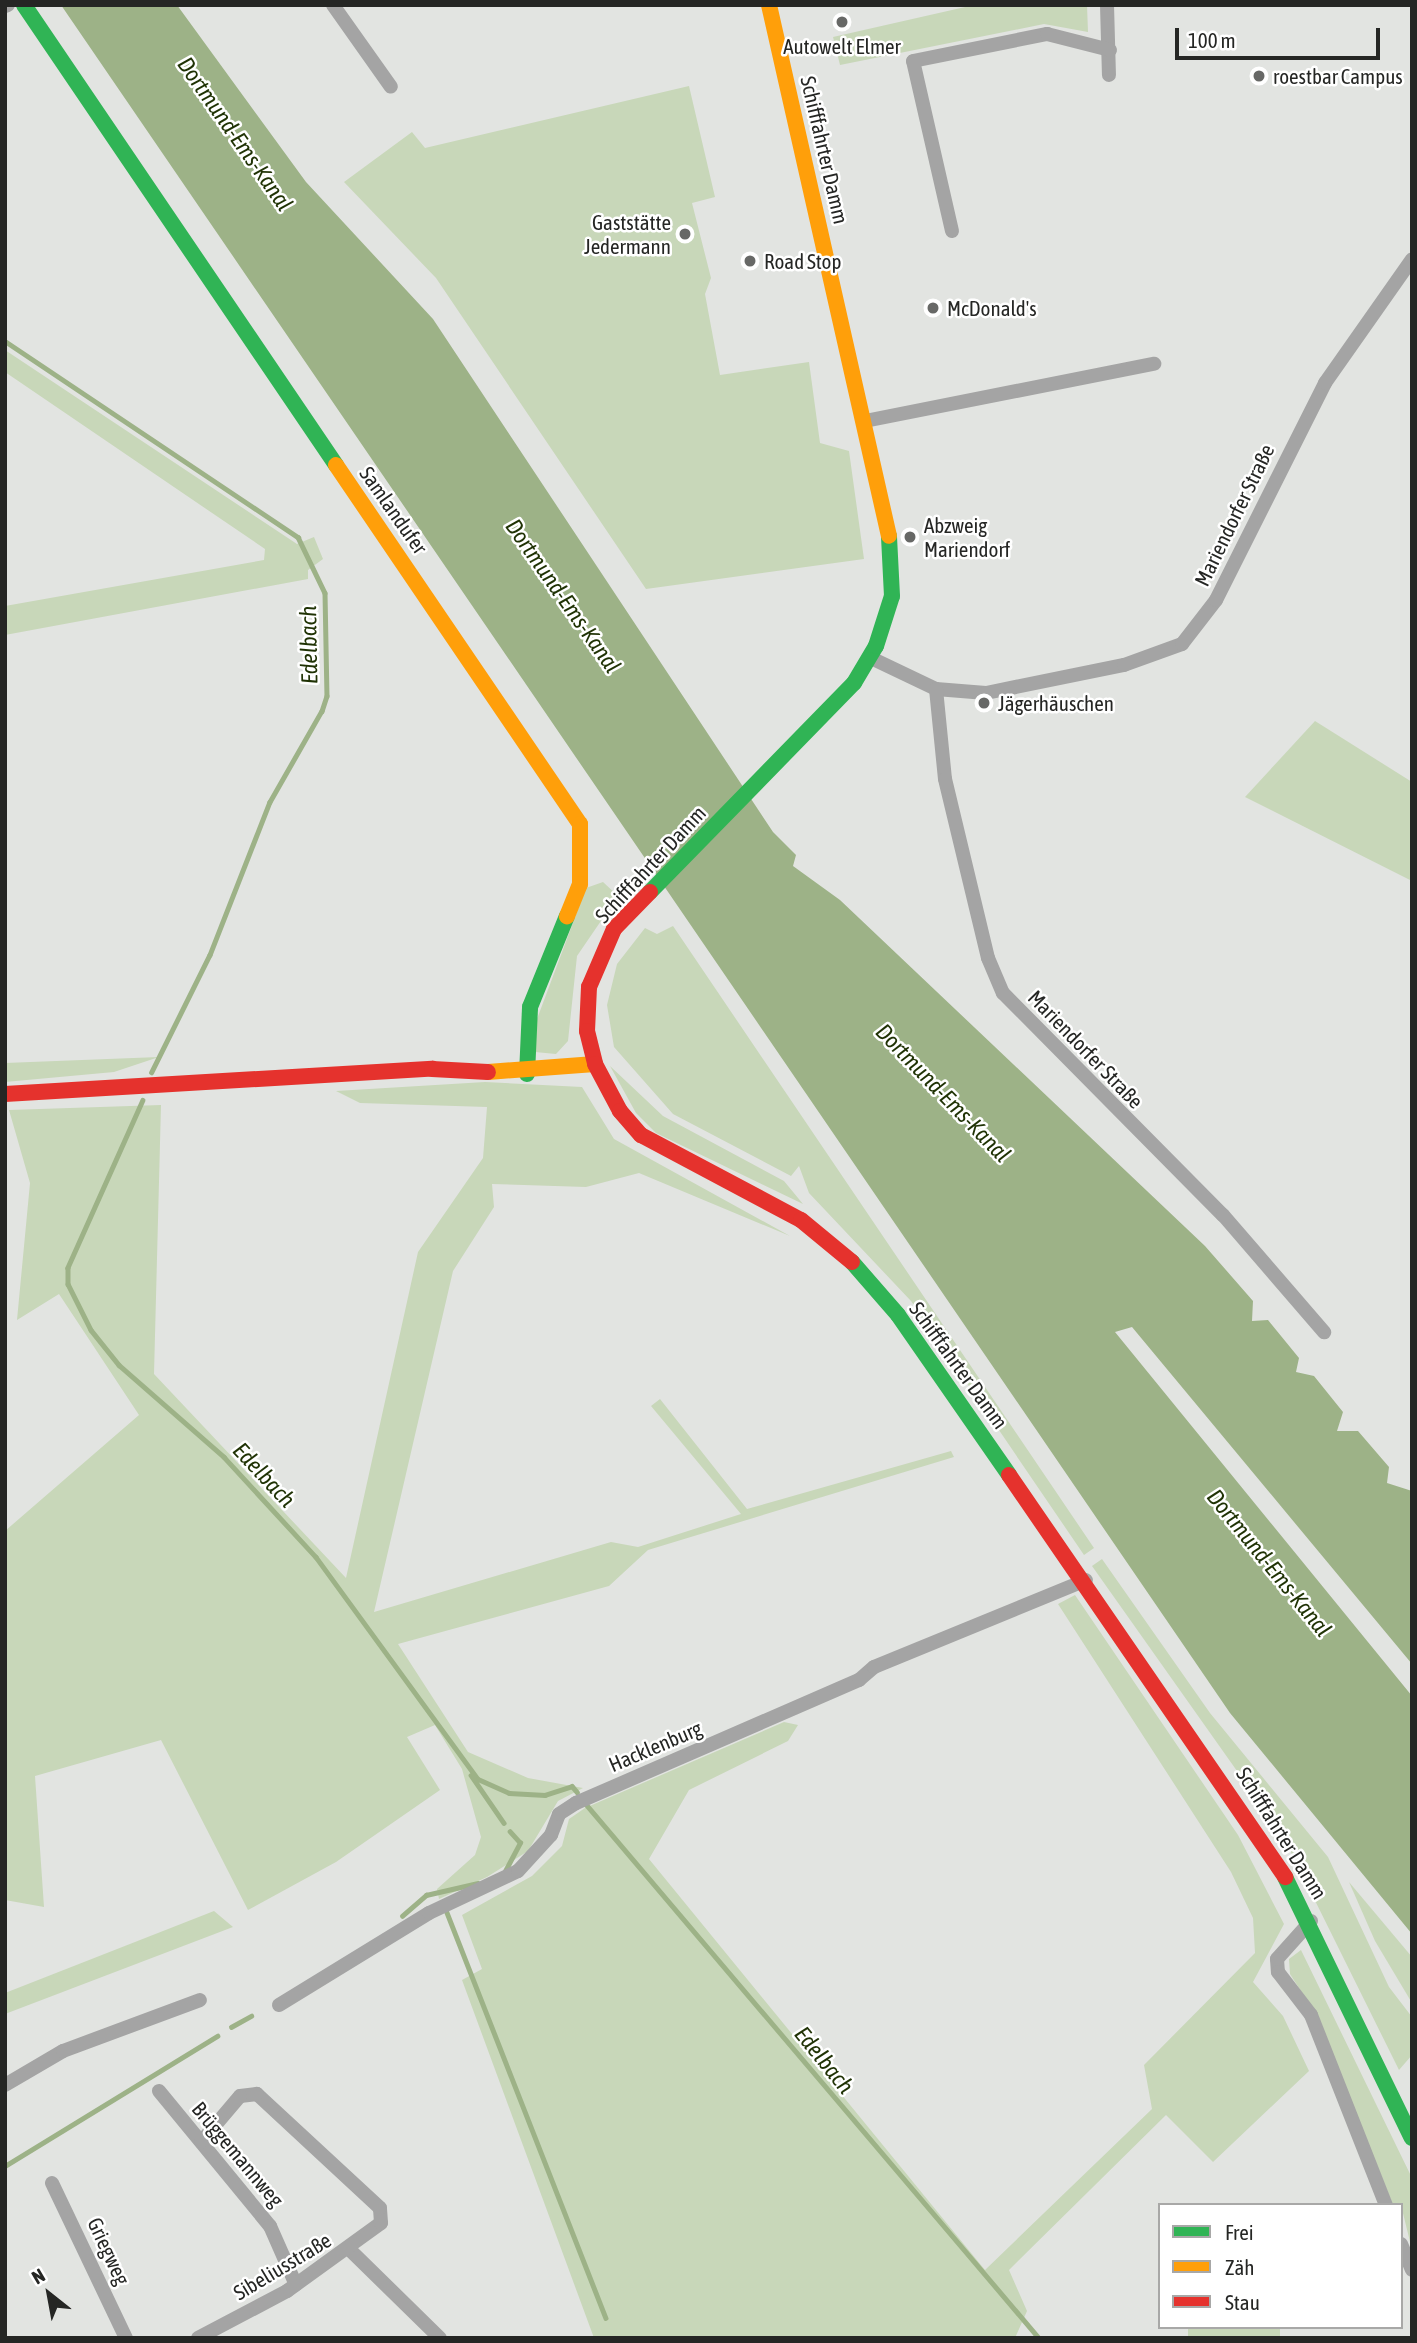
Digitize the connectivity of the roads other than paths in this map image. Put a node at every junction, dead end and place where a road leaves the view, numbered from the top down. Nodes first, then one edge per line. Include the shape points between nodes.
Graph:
1 (24, 5) edge
2 (333, 5) edge
3 (769, 5) edge
4 (1107, 5) edge
5 (1110, 50) junction
6 (1109, 75) dead end
7 (391, 87) dead end
8 (952, 231) dead end
9 (1412, 259) edge
10 (1154, 364) dead end
11 (865, 421) junction
12 (870, 658) junction
13 (936, 689) junction
14 (595, 1063) junction
15 (527, 1074) junction
16 (5, 1094) edge
17 (1324, 1332) dead end
18 (1086, 1580) junction
19 (1311, 1921) junction
20 (200, 2000) dead end
21 (279, 2005) dead end
22 (5, 2085) edge
23 (159, 2091) dead end
24 (1412, 2138) edge
25 (201, 2142) junction
26 (52, 2183) dead end
27 (1385, 2203) edge
28 (1403, 2249) edge
29 (350, 2250) junction
30 (1412, 2270) edge
31 (296, 2285) junction
32 (221, 2333) edge
33 (126, 2338) edge
34 (198, 2338) edge
35 (440, 2338) edge

1 - 15 main road, Samlandufer via 580,824 580,884 530,1007
2 - 7 street
3 - 11 main road, Schifffahrter Damm
4 - 5 street
5 - 6 street
5 - 8 street via 1047,34 913,61
9 - 13 street, Mariendorfer Straße via 1309,410 1216,600 1192,635 1159,655 1125,665 986,693
10 - 11 street
11 - 12 main road, Schifffahrter Damm via 892,560 886,625
12 - 13 street, Mariendorfer Straße
12 - 14 main road, Schifffahrter Damm via 768,773 614,929 593,973 587,1014
13 - 17 street, Mariendorfer Straße via 945,779 1003,993 1223,1215
14 - 15 main road
14 - 18 main road, Schifffahrter Damm via 615,1103 641,1135 801,1220 872,1283
15 - 16 main road via 432,1069
18 - 19 main road, Schifffahrter Damm via 1249,1815
18 - 21 street, Hacklenburg via 874,1667 859,1680 564,1809 535,1856 518,1871 429,1913
19 - 24 main road, Schifffahrter Damm
19 - 27 street, Schifffahrter Damm via 1277,1959 1278,1972 1311,2015
20 - 22 street via 62,2051
23 - 25 street, Brüggemannweg
25 - 29 street, Sibeliusstraße via 240,2096 257,2094 380,2208 381,2223
25 - 31 street, Brüggemannweg via 271,2225
26 - 33 street, Griegweg
28 - 30 street
29 - 31 street, Sibeliusstraße
29 - 35 street
31 - 32 street, Sibeliusstraße
32 - 34 street, Sibeliusstraße

